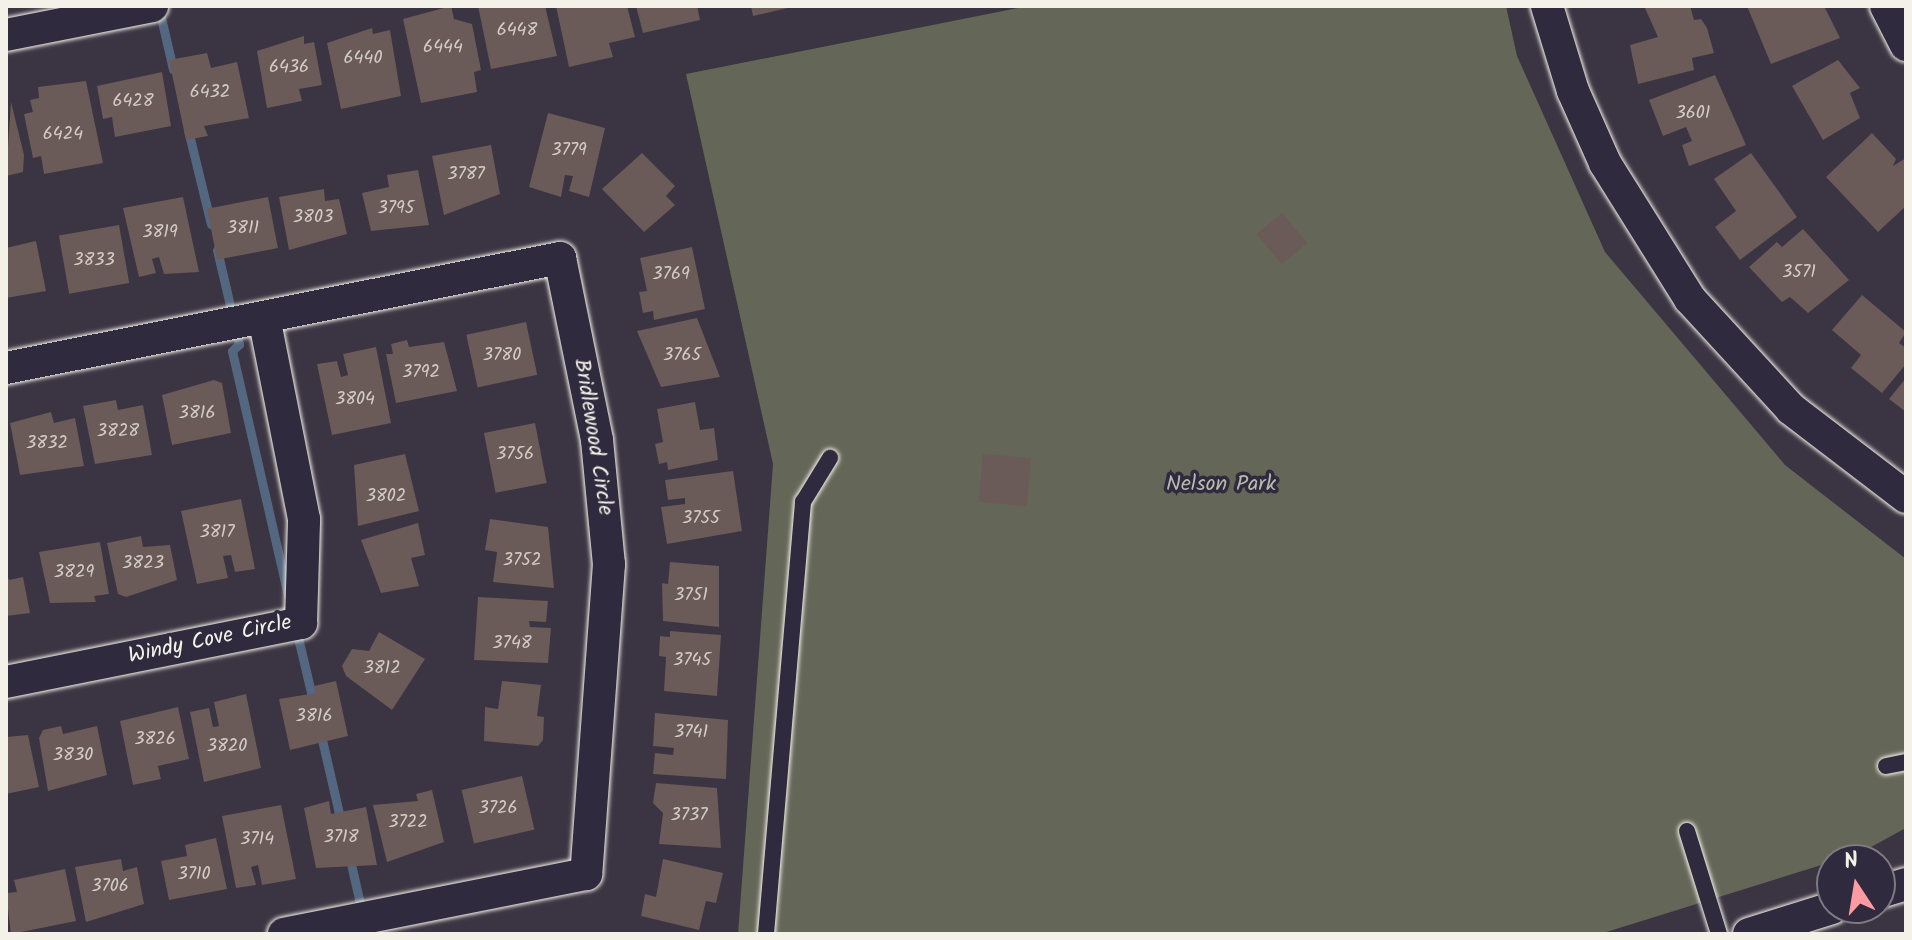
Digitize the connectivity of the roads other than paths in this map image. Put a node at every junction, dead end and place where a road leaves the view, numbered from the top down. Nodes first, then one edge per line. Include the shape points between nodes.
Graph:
1 (152, 6) edge
2 (1547, 6) edge
3 (1886, 6) edge
4 (6, 35) edge
5 (1906, 45) edge
6 (264, 317) junction
7 (6, 368) edge
8 (830, 458) dead end
9 (1906, 497) edge
10 (6, 682) edge
11 (1906, 762) edge
12 (1886, 766) dead end
13 (1687, 831) dead end
14 (1816, 913) edge
15 (284, 934) edge
16 (766, 934) edge
17 (1719, 934) edge
18 (1749, 934) edge

1 - 4 street
2 - 9 street via 1573,91 1605,163 1690,299 1791,409
3 - 5 street
6 - 7 street, Bridlewood Circle
6 - 10 street, Windy Cove Circle via 304,519 301,623
6 - 15 street, Bridlewood Circle via 560,258 599,454 609,564 586,874
8 - 16 lane via 803,502
11 - 12 lane
13 - 17 lane
14 - 18 street

